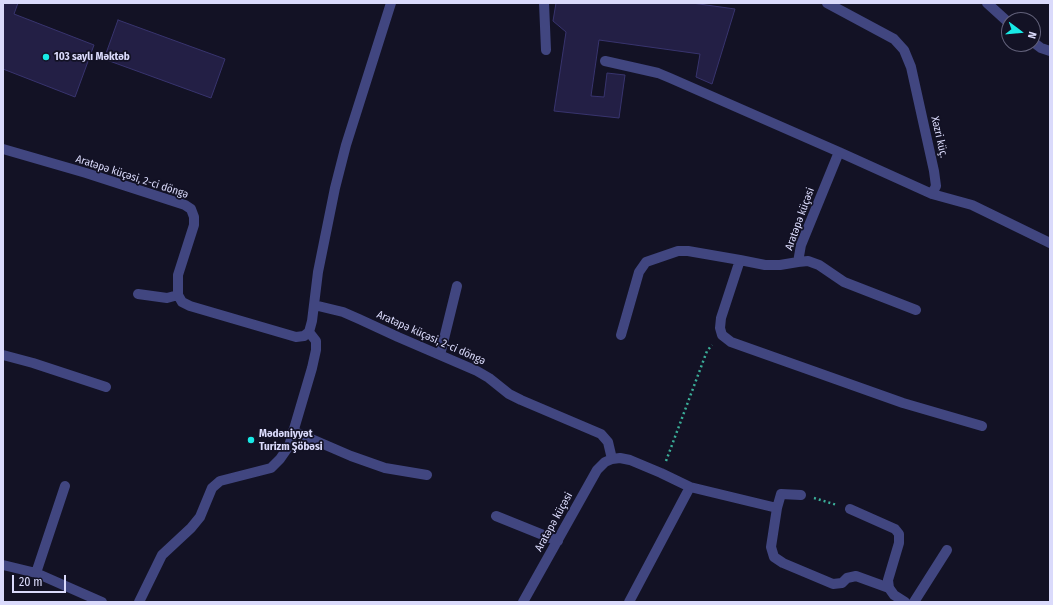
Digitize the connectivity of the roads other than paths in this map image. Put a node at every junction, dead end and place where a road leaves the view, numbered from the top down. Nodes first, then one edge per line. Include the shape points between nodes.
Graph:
1 (390, 3) edge
2 (544, 3) edge
3 (827, 3) edge
4 (987, 3) edge
5 (1001, 16) edge
6 (546, 50) dead end
7 (605, 61) dead end
8 (3, 149) edge
9 (838, 152) junction
10 (932, 194) junction
11 (1050, 243) edge
12 (740, 260) junction
13 (798, 262) junction
14 (457, 286) dead end
15 (138, 294) dead end
16 (178, 296) junction
17 (314, 305) junction
18 (916, 310) dead end
19 (308, 332) junction
20 (621, 335) dead end
21 (3, 355) edge
22 (440, 355) junction
23 (106, 387) dead end
24 (982, 426) dead end
25 (293, 431) junction
26 (612, 459) junction
27 (427, 475) dead end
28 (65, 486) dead end
29 (690, 487) junction
30 (802, 495) road end
31 (777, 508) junction
32 (850, 509) road end
33 (496, 516) dead end
34 (558, 541) junction
35 (947, 550) dead end
36 (3, 565) edge
37 (36, 574) junction
38 (889, 588) junction
39 (102, 602) edge
40 (139, 602) edge
41 (523, 602) edge
42 (629, 602) edge
43 (905, 602) edge
44 (914, 602) edge

1 - 17 street via 335,188
2 - 6 street
3 - 10 street, Xəzri küç. via 894,39 904,50 911,67 934,171 936,186
4 - 5 street
7 - 9 street via 658,73
8 - 16 street, Aratəpə küçəsi, 2-ci döngə via 191,209 194,225 178,275
9 - 10 street
9 - 13 street, Aratəpə küçəsi via 801,246
10 - 11 street via 972,205
12 - 13 street, Aratəpə küçəsi via 780,265
12 - 20 street, Aratəpə küçəsi via 678,251 646,262 639,272
12 - 24 street via 721,318 722,335 731,342 903,403
13 - 18 street via 808,261 819,265 844,282
14 - 22 street
15 - 16 street via 167,298
16 - 19 street via 182,302 190,306 296,337 304,336
17 - 19 street
17 - 22 street, Aratəpə küçəsi, 2-ci döngə via 343,312
19 - 25 street via 316,341 316,350
21 - 23 street via 33,362
22 - 26 street, Aratəpə küçəsi, 2-ci döngə via 477,371 521,400 602,434 608,442
25 - 27 street via 386,468
25 - 40 street via 289,446 271,468 220,481 212,488 200,517 162,555
26 - 29 street via 630,460
26 - 34 street, Aratəpə küçəsi via 597,470
28 - 37 street
29 - 31 street
29 - 42 street
30 - 31 street via 781,494
31 - 38 street via 771,547 774,557 832,584 842,583 856,576
32 - 38 street via 895,528 899,534 899,543 888,580
33 - 34 street
34 - 41 street, Aratəpə küçəsi
35 - 44 street
36 - 37 street
37 - 39 street
38 - 43 street

